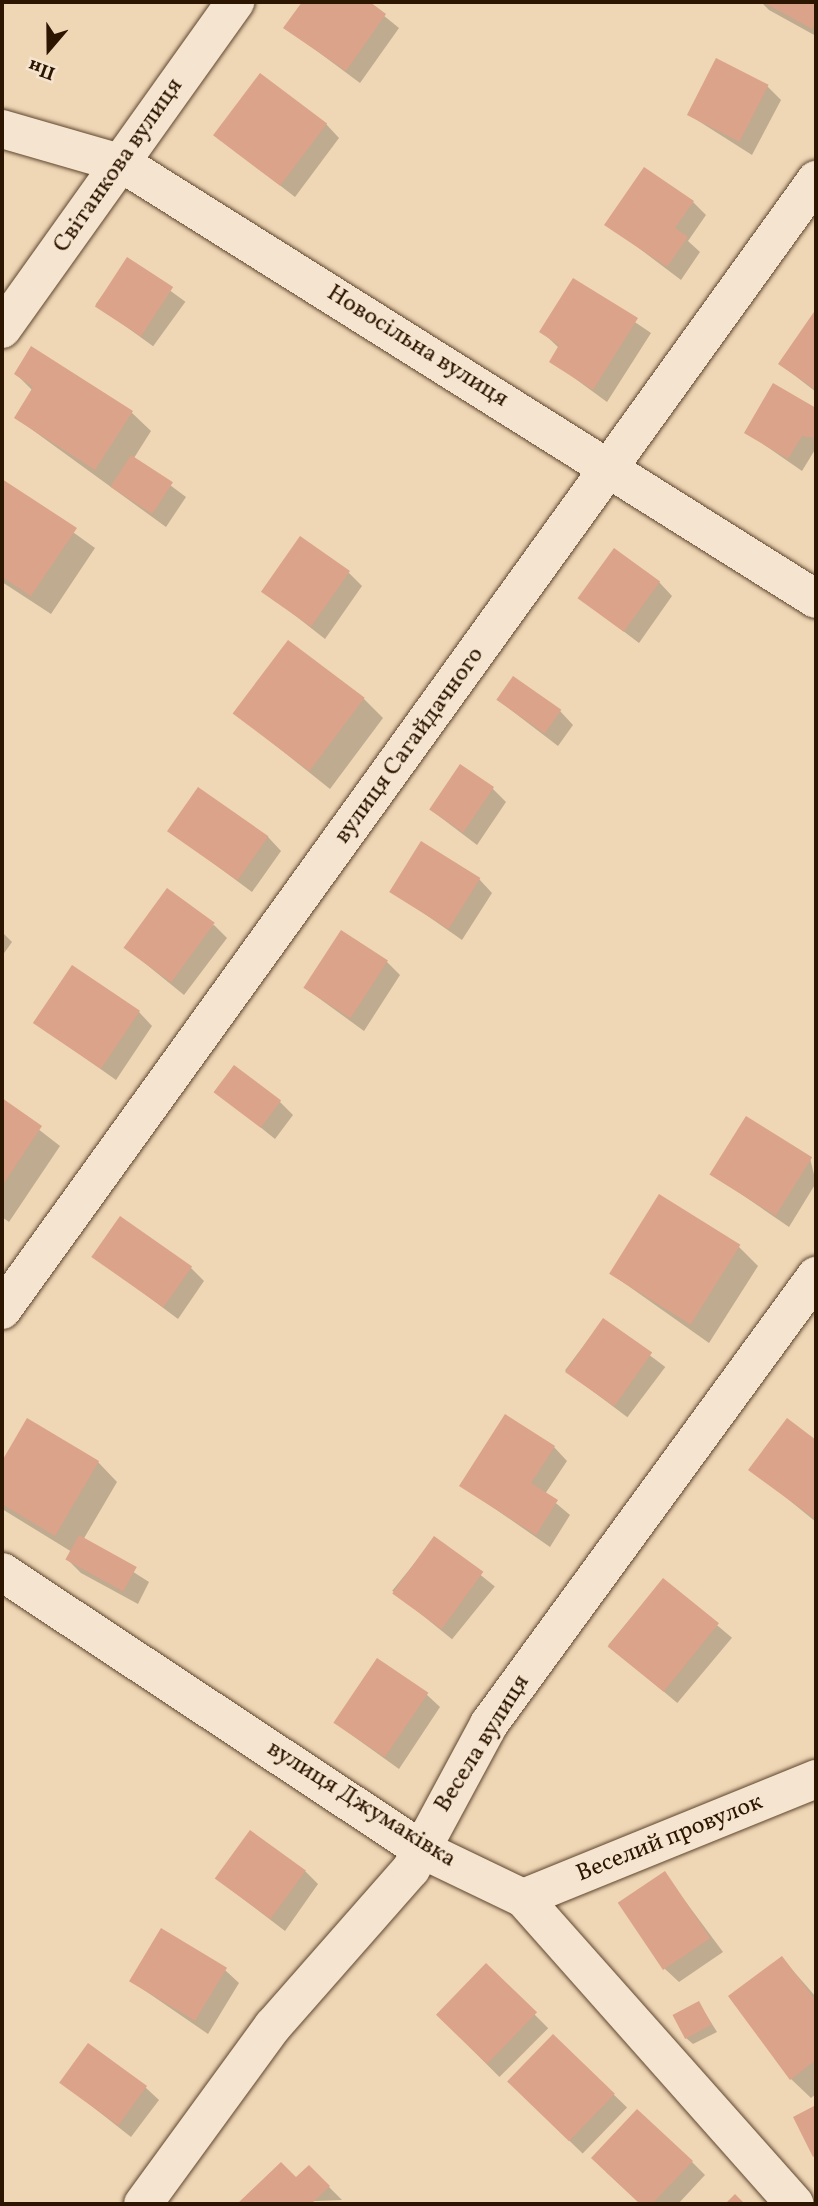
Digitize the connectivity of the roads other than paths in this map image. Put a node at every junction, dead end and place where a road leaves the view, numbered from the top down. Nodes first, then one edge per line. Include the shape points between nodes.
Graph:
1 (235, 2) edge
2 (2, 129) edge
3 (122, 164) junction
4 (816, 180) edge
5 (2, 329) edge
6 (611, 468) junction
7 (816, 599) edge
8 (816, 1276) edge
9 (2, 1310) edge
10 (2, 1572) edge
11 (816, 1779) edge
12 (419, 1848) junction
13 (523, 1898) junction
14 (144, 2204) edge
15 (795, 2204) edge

1 - 3 street, Світанкова вулиця
2 - 3 street, Новосільна вулиця
3 - 5 street, Світанкова вулиця
3 - 6 street, Новосільна вулиця
4 - 6 street, вулиця Сагайдачного
6 - 7 street, Новосільна вулиця
6 - 9 street, вулиця Сагайдачного
8 - 12 street, Весела вулиця via 489,1724
10 - 12 street, вулиця Джумаківка
11 - 13 street, Веселий провулок
12 - 13 street, вулиця Джумаківка
12 - 14 street, Весела вулиця via 411,1869 273,2026
13 - 15 street, вулиця Джумаківка

